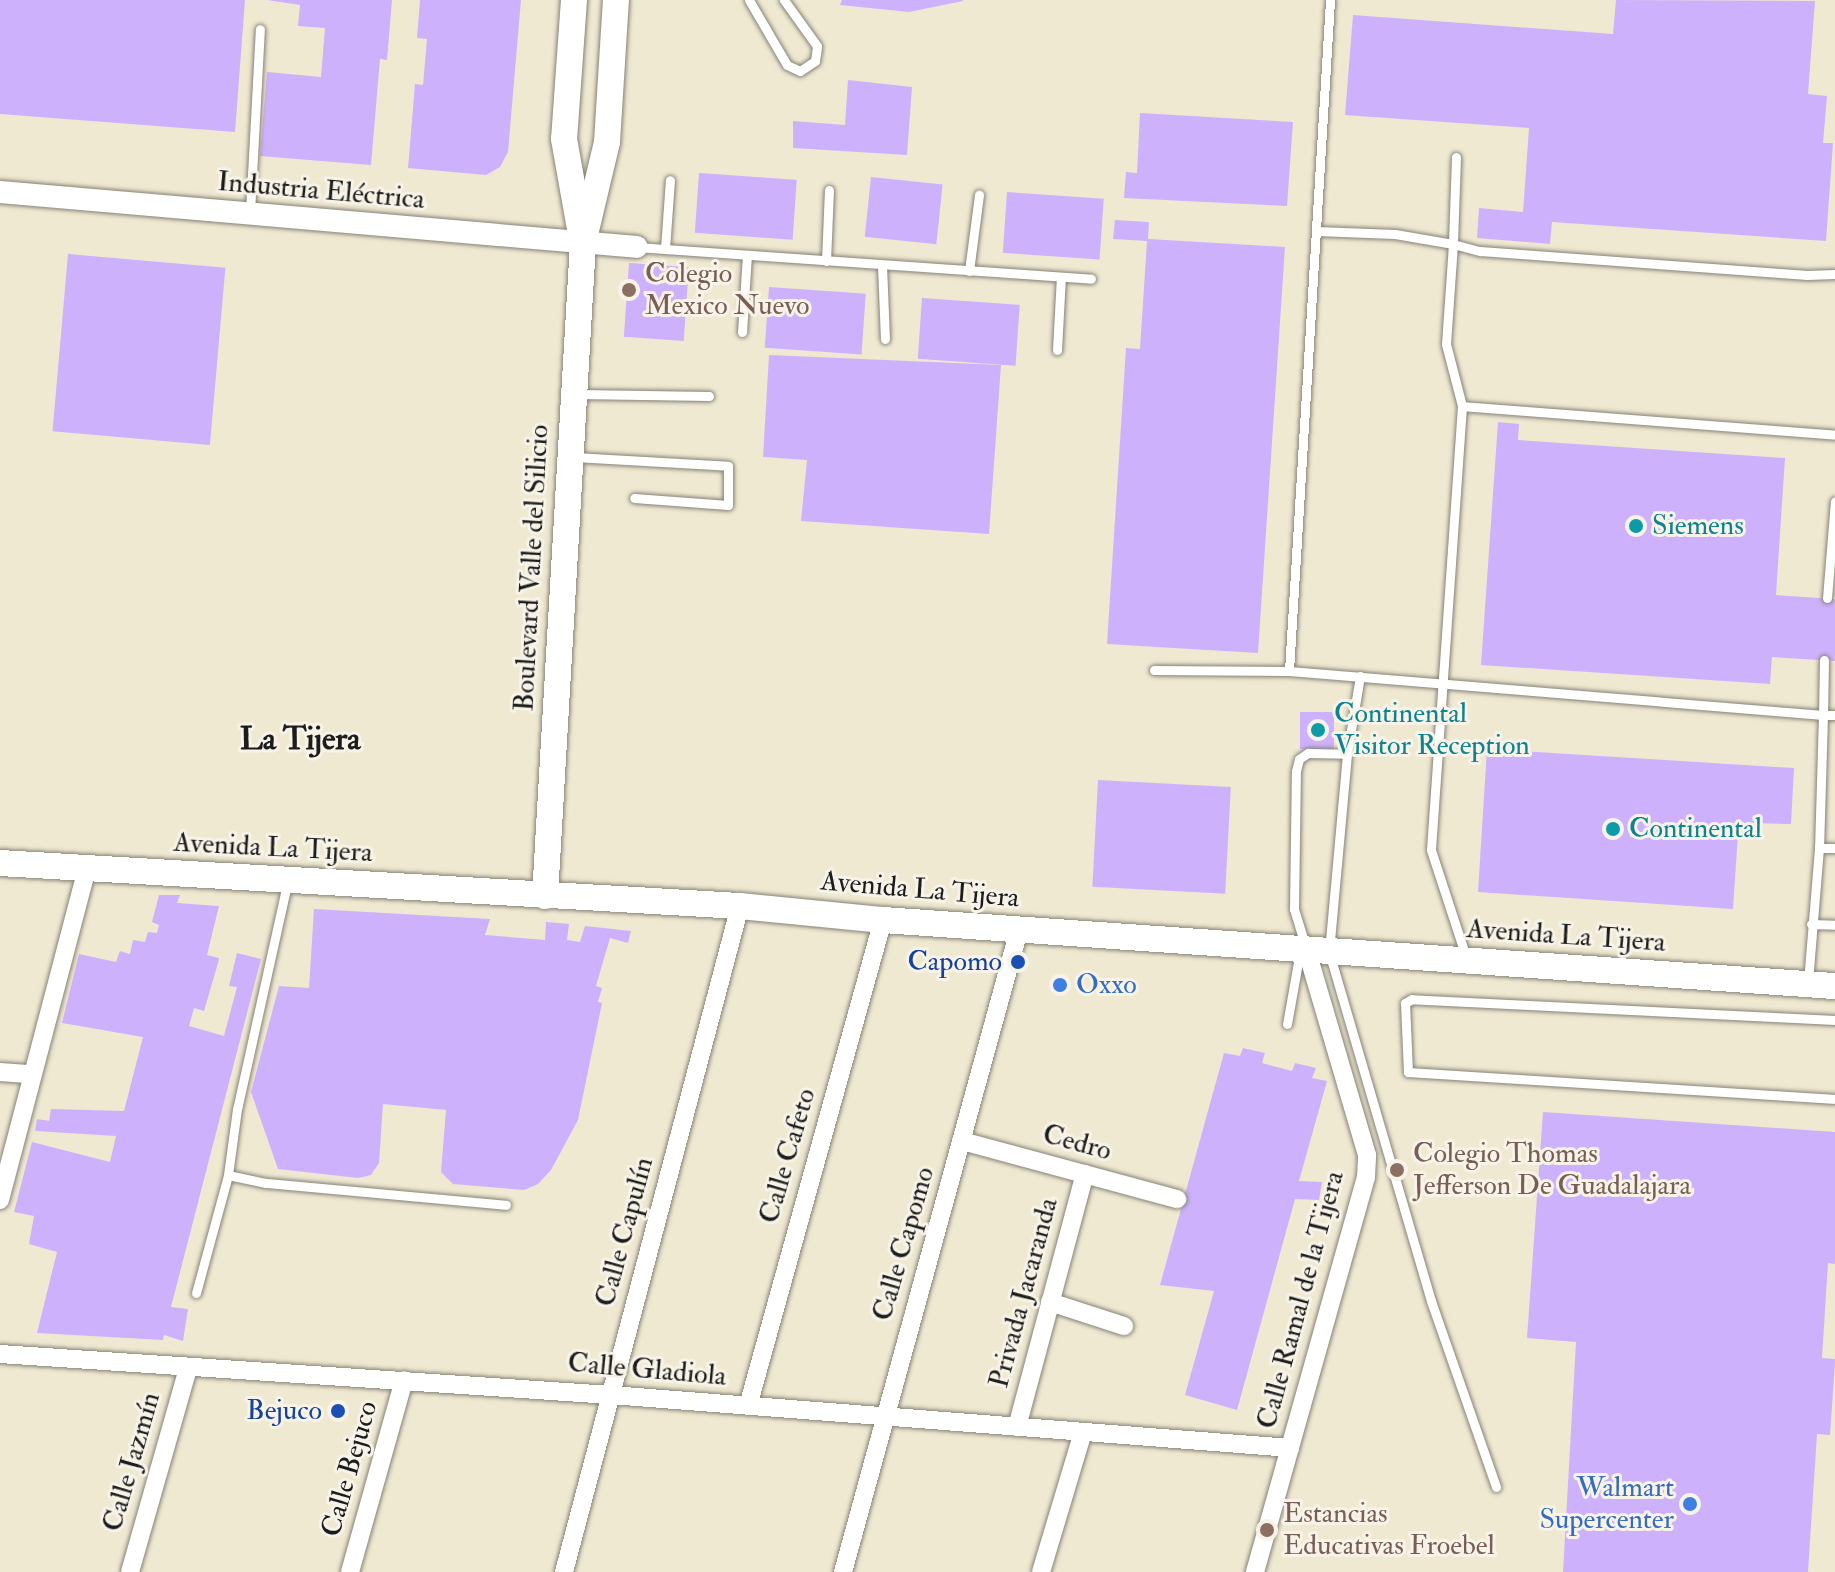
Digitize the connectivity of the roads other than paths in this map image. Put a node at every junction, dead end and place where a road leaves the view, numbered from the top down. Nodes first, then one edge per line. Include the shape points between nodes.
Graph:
1 (574, 0) edge
2 (616, 0) edge
3 (749, 0) edge
4 (784, 0) edge
5 (1330, 0) edge
6 (260, 29) dead end
7 (1456, 157) dead end
8 (670, 180) dead end
9 (829, 190) dead end
10 (0, 192) edge
11 (979, 195) dead end
12 (249, 215) junction
13 (1316, 231) junction
14 (583, 243) junction
15 (1453, 244) junction
16 (637, 247) joint
17 (665, 249) junction
18 (747, 255) junction
19 (826, 261) junction
20 (882, 265) junction
21 (969, 271) junction
22 (1835, 274) edge
23 (1061, 277) junction
24 (1091, 279) dead end
25 (742, 332) dead end
26 (885, 339) dead end
27 (1057, 350) dead end
28 (574, 394) junction
29 (709, 396) dead end
30 (1462, 406) junction
31 (1835, 435) edge
32 (570, 457) junction
33 (634, 498) dead end
34 (1835, 501) edge
35 (1827, 598) dead end
36 (1824, 660) dead end
37 (1154, 670) dead end
38 (1289, 671) junction
39 (1360, 676) junction
40 (1442, 682) junction
41 (1823, 715) junction
42 (1835, 715) edge
43 (1347, 754) junction
44 (1819, 848) junction
45 (1835, 848) edge
46 (0, 863) edge
47 (87, 869) junction
48 (288, 881) junction
49 (545, 896) junction
50 (740, 906) junction
51 (883, 920) junction
52 (1811, 924) junction
53 (1835, 925) edge
54 (1019, 930) junction
55 (1312, 951) junction
56 (1467, 961) junction
57 (1808, 984) junction
58 (1835, 986) edge
59 (1835, 1020) edge
60 (1287, 1024) dead end
61 (0, 1072) edge
62 (31, 1074) junction
63 (1835, 1099) edge
64 (962, 1141) junction
65 (1085, 1174) junction
66 (228, 1175) junction
67 (1177, 1199) dead end
68 (0, 1200) edge
69 (506, 1205) dead end
70 (196, 1293) dead end
71 (1050, 1302) junction
72 (1124, 1326) dead end
73 (0, 1354) edge
74 (188, 1368) junction
75 (404, 1380) junction
76 (611, 1395) junction
77 (748, 1406) junction
78 (885, 1417) junction
79 (1017, 1427) junction
80 (1083, 1432) junction
81 (1290, 1448) junction
82 (1496, 1487) dead end
83 (130, 1572) edge
84 (350, 1572) edge
85 (564, 1572) edge
86 (843, 1572) edge
87 (1041, 1572) edge
88 (1255, 1572) edge

1 - 14 main road, Boulevard Valle del Silicio via 564,139
2 - 14 main road, Boulevard Valle del Silicio via 607,142
3 - 4 lane via 787,65 800,71 815,61 817,46
5 - 13 lane
6 - 12 lane
7 - 15 lane
8 - 17 lane
9 - 19 lane
10 - 12 street, Industria Eléctrica
11 - 21 lane
12 - 14 street, Industria Eléctrica
13 - 15 lane via 1395,234
13 - 38 lane
14 - 16 street, Industria Eléctrica
14 - 28 main road, Boulevard Valle del Silicio
15 - 22 lane via 1480,251
15 - 30 lane via 1446,344
16 - 17 lane
17 - 18 lane
18 - 19 lane
18 - 25 lane
19 - 20 lane
20 - 21 lane
20 - 26 lane
21 - 23 lane
23 - 24 lane
23 - 27 lane
28 - 29 lane
28 - 32 main road, Boulevard Valle del Silicio
30 - 31 lane
30 - 40 lane
32 - 33 lane via 728,466 728,505
32 - 49 main road, Boulevard Valle del Silicio
34 - 35 lane
36 - 41 lane
37 - 38 lane
38 - 39 lane
39 - 40 lane
39 - 43 lane
40 - 41 lane
40 - 56 lane via 1431,850
41 - 42 lane
41 - 44 lane
43 - 55 lane
43 - 55 lane via 1308,753 1299,759 1296,771 1294,909
44 - 45 lane
44 - 52 lane
46 - 47 main road, Avenida La Tijera
47 - 48 main road, Avenida La Tijera
47 - 62 street
48 - 49 main road, Avenida La Tijera
48 - 66 lane via 237,1109
49 - 50 main road, Avenida La Tijera
50 - 51 main road, Avenida La Tijera
50 - 76 street, Calle Capulín
51 - 54 main road, Avenida La Tijera
51 - 77 street, Calle Cafeto
52 - 53 lane
52 - 57 lane
54 - 55 main road, Avenida La Tijera
54 - 64 street, Calle Capomo
55 - 56 main road, Avenida La Tijera
55 - 60 lane
55 - 81 street, Calle Ramal de la Tijera via 1367,1155 1366,1177
55 - 82 lane
56 - 57 main road, Avenida La Tijera
57 - 58 main road, Avenida La Tijera
59 - 63 lane via 1412,999 1405,1003 1408,1072
61 - 62 street
62 - 68 street
64 - 65 street, Cedro
64 - 78 street, Calle Capomo
65 - 67 street, Cedro
65 - 71 street, Privada Jacaranda
66 - 69 lane
66 - 70 lane
71 - 72 street
71 - 79 street, Privada Jacaranda
73 - 74 street, Calle Gladiola
74 - 75 street, Calle Gladiola
74 - 83 street, Calle Jazmín
75 - 76 street, Calle Gladiola
75 - 84 street, Calle Bejuco
76 - 77 street, Calle Gladiola
76 - 85 street, Calle Capulín
77 - 78 street, Calle Gladiola
78 - 79 street, Calle Gladiola
78 - 86 street, Calle Capomo
79 - 80 street, Calle Gladiola
80 - 81 street, Calle Gladiola
80 - 87 street
81 - 88 street, Calle Ramal de la Tijera

